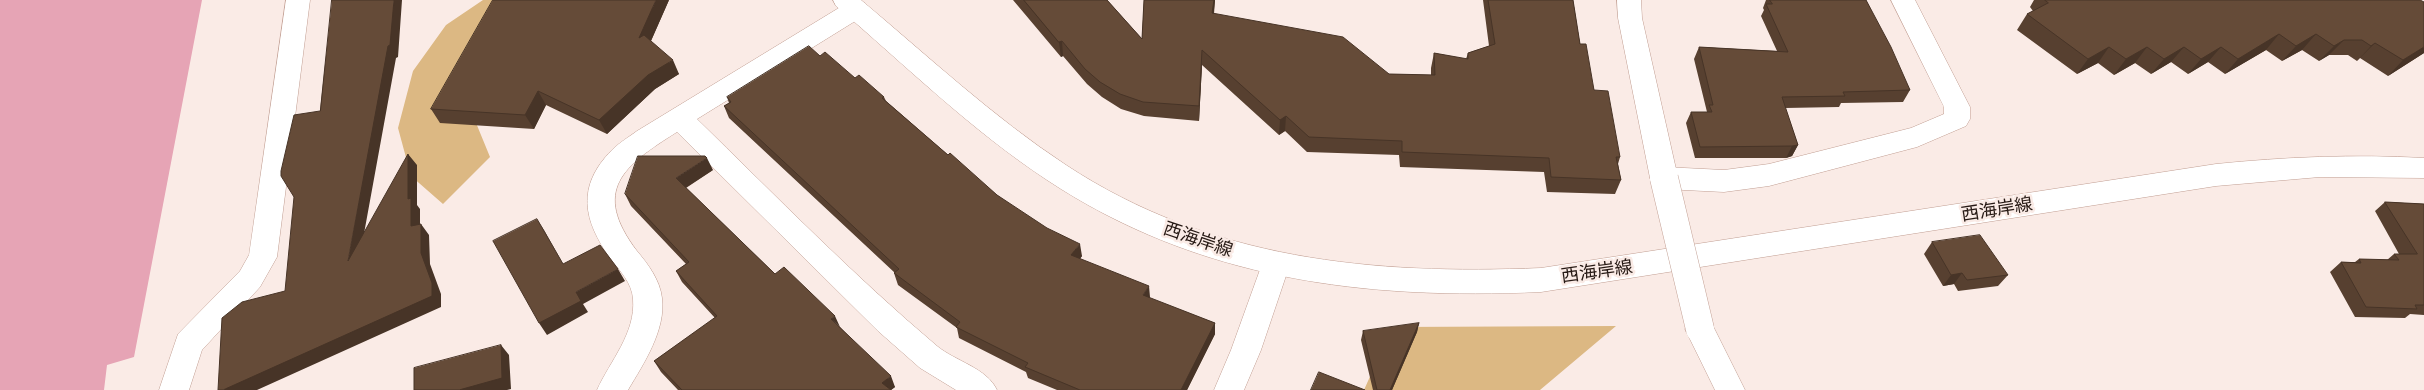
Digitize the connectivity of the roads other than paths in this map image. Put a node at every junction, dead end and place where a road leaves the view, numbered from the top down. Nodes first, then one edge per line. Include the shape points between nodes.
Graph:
1 (298, 0) edge
2 (1629, 0) edge
3 (1903, 0) edge
4 (851, 4) edge
5 (679, 118) junction
6 (2424, 168) edge
7 (1664, 178) junction
8 (1276, 264) junction
9 (174, 390) edge
10 (612, 390) edge
11 (982, 390) edge
12 (1229, 390) edge
13 (1730, 390) edge

1 - 9 street via 263,257 250,279 189,343
2 - 7 street
3 - 7 street via 1957,107 1957,119 1917,137 1769,175 1724,180
4 - 5 street
4 - 8 street, 西海岸線 via 1020,146 1073,183 1182,236
5 - 10 street via 646,138 619,160 601,192 600,211 604,227 638,273 646,288 648,307 644,331
5 - 11 street via 888,322 931,359
6 - 8 street, 西海岸線 via 2360,165 2216,175 1541,280 1466,284 1383,281 1341,277
7 - 13 street, bridge via 1700,329
8 - 12 street

